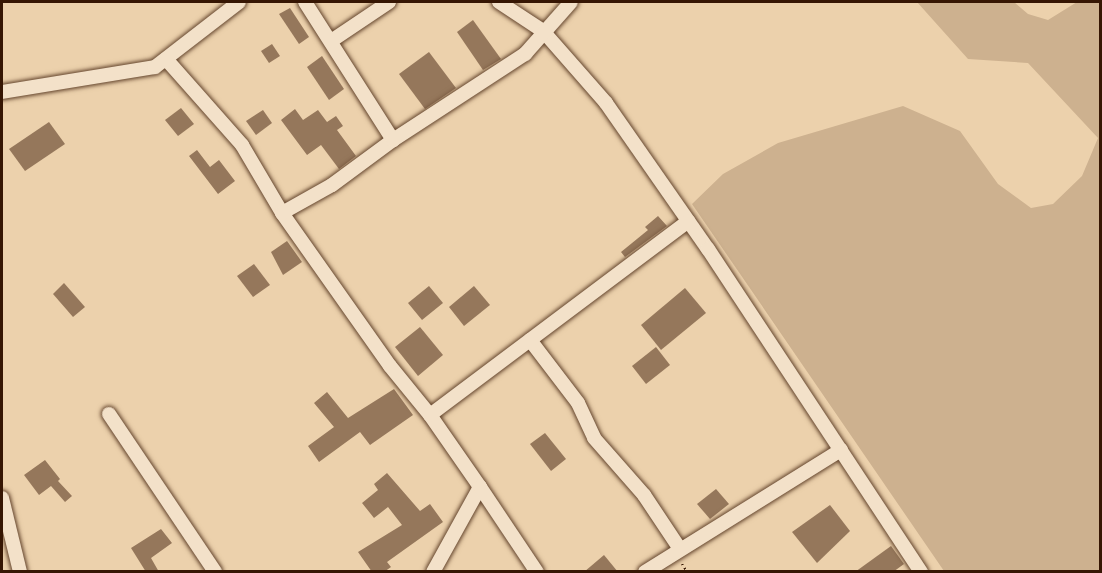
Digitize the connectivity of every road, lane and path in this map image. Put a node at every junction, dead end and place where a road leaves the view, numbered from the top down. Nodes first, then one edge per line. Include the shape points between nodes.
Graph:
1 (239, 2) edge
2 (305, 2) edge
3 (389, 2) edge
4 (500, 2) edge
5 (571, 2) edge
6 (543, 31) junction
7 (330, 41) junction
8 (166, 59) junction
9 (2, 92) edge
10 (393, 140) junction
11 (282, 213) junction
12 (688, 221) junction
13 (530, 340) junction
14 (109, 414) dead end
15 (430, 415) junction
16 (841, 450) junction
17 (480, 487) junction
18 (2, 498) edge
19 (680, 549) junction
20 (20, 572) edge
21 (215, 572) edge
22 (433, 572) edge
23 (537, 572) edge
24 (645, 572) edge
25 (921, 572) edge

1 - 8 street
2 - 7 street
3 - 7 street
4 - 6 street
5 - 6 street
6 - 10 street via 525,54
6 - 12 street via 606,103
7 - 10 street
8 - 9 street via 155,67
8 - 11 street via 242,145
10 - 11 street via 332,185
11 - 15 street via 390,366
12 - 13 street
12 - 16 street
13 - 15 street
13 - 19 street via 578,403 594,438 644,495
14 - 21 street
15 - 17 street
16 - 19 street
16 - 25 street
17 - 22 street
17 - 23 street
18 - 20 street
19 - 24 street

